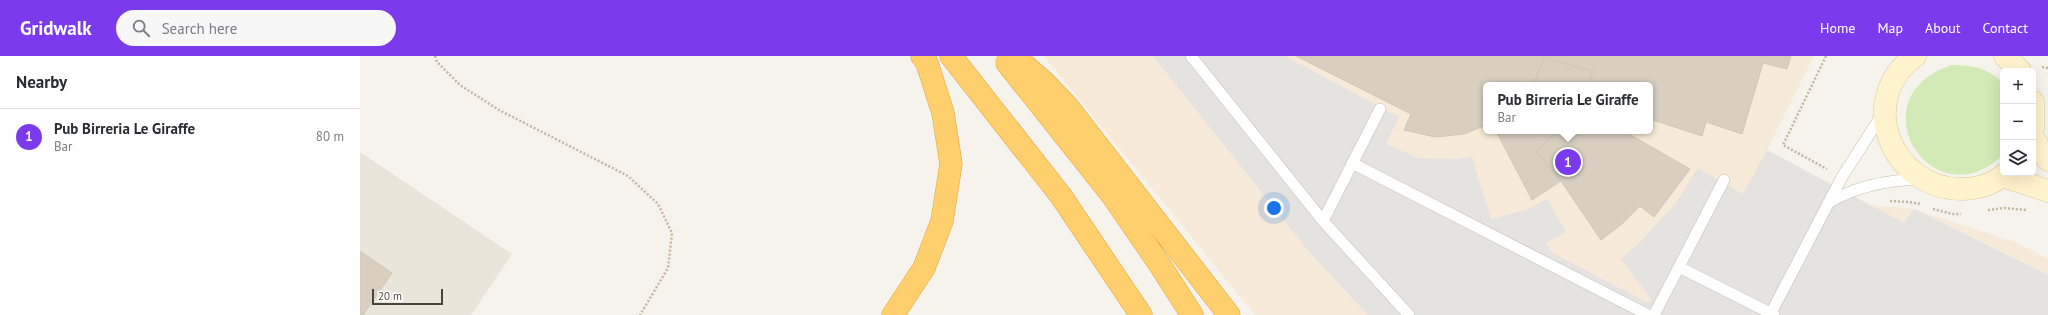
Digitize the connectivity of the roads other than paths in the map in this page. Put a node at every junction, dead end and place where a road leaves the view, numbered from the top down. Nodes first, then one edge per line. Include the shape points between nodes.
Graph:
1 (922, 56) edge
2 (951, 56) edge
3 (1001, 56) edge
4 (1014, 56) edge
5 (1191, 56) edge
6 (2005, 56) edge
7 (1905, 61) edge
8 (2017, 68) edge
9 (1380, 109) dead end
10 (1885, 110) junction
11 (2034, 140) edge
12 (2048, 160) edge
13 (1352, 163) junction
14 (2001, 176) edge
15 (2009, 176) edge
16 (1921, 179) junction
17 (1724, 180) dead end
18 (2048, 191) edge
19 (1828, 204) junction
20 (1322, 221) junction
21 (1679, 267) junction
22 (893, 315) edge
23 (1141, 315) edge
24 (1192, 315) edge
25 (1229, 315) edge
26 (1409, 315) edge
27 (1648, 315) edge
28 (1654, 315) edge
29 (1772, 315) edge

1 - 22 highway via 944,113 951,164 942,221 924,268
2 - 23 highway via 1061,196
3 - 24 highway via 1112,195
4 - 25 highway via 1068,107
5 - 20 lane
6 - 8 street
7 - 10 street via 1890,89
9 - 13 lane
10 - 16 street via 1892,146 1901,162
10 - 19 lane
11 - 12 street
13 - 20 lane
13 - 27 lane
14 - 16 street via 1985,185 1969,189 1948,189
15 - 18 street
16 - 19 lane via 1877,184 1840,196
17 - 21 lane
19 - 29 lane
20 - 26 lane
21 - 28 lane
21 - 29 lane

